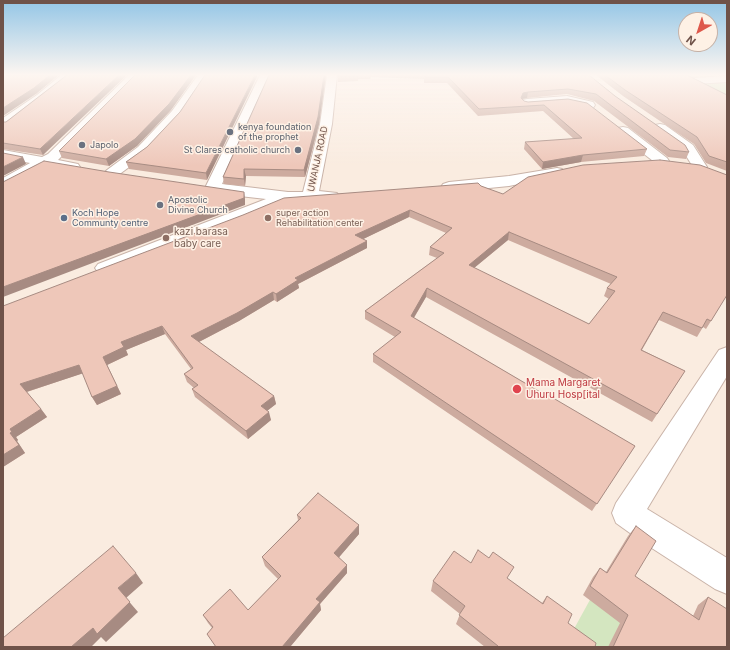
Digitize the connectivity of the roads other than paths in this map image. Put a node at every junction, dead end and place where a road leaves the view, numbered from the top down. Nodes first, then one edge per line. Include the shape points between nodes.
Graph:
1 (29, 105) edge
2 (105, 105) edge
3 (182, 105) edge
4 (249, 105) edge
5 (328, 105) edge
6 (590, 105) edge
7 (596, 110) edge
8 (647, 119) edge
9 (3, 124) edge
10 (614, 124) edge
11 (3, 154) edge
12 (46, 161) junction
13 (662, 161) junction
14 (641, 162) edge
15 (568, 170) edge
16 (99, 171) junction
17 (134, 176) edge
18 (3, 184) edge
19 (433, 188) edge
20 (343, 195) edge
21 (310, 197) junction
22 (89, 275) edge
23 (727, 356) edge
24 (727, 576) edge

1 - 9 street
2 - 12 street
3 - 16 street via 143,150
4 - 21 street via 206,187
5 - 21 street, UWANJA ROAD
6 - 7 street
8 - 13 street via 688,148 706,169
10 - 13 street
11 - 12 street
12 - 16 street
12 - 18 street
13 - 14 street
15 - 19 street via 514,180
16 - 17 street
20 - 21 street
21 - 22 street via 280,199
23 - 24 street via 627,513

